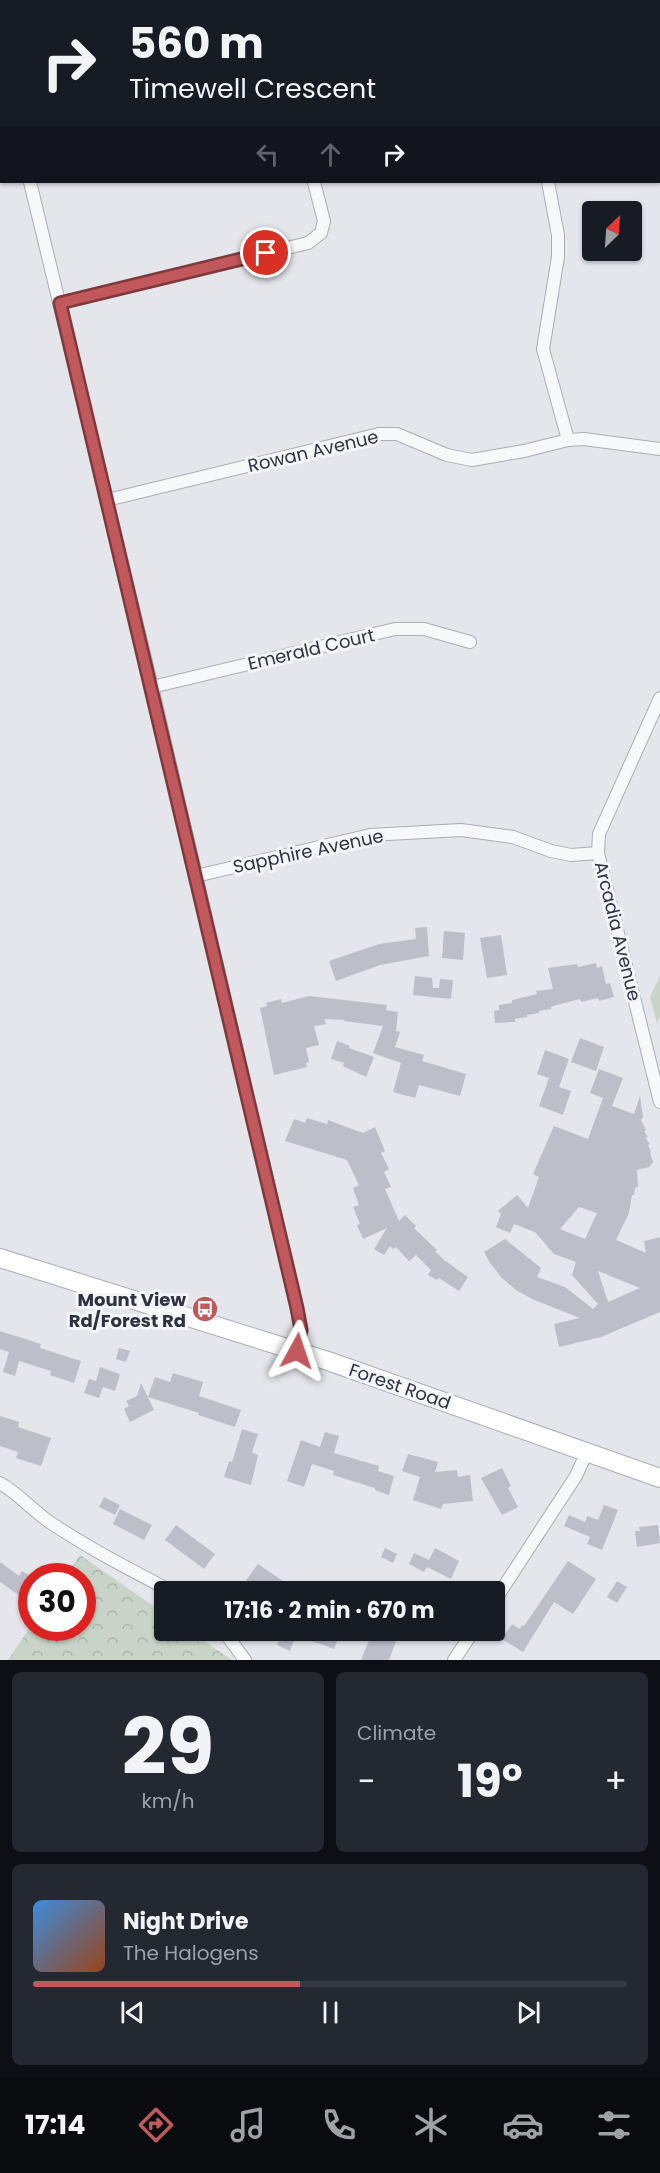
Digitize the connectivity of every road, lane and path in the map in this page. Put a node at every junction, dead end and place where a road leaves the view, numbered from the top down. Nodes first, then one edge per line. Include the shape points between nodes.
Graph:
1 (30, 183) edge
2 (314, 183) edge
3 (548, 183) edge
4 (60, 303) junction
5 (567, 440) junction
6 (660, 448) edge
7 (107, 500) junction
8 (470, 642) dead end
9 (152, 687) junction
10 (660, 698) edge
11 (598, 853) junction
12 (196, 876) junction
13 (660, 1102) edge
14 (0, 1258) edge
15 (297, 1351) junction
16 (587, 1452) junction
17 (660, 1478) edge
18 (0, 1483) edge
19 (154, 1582) edge
20 (505, 1585) edge
21 (231, 1641) edge
22 (467, 1641) edge
23 (245, 1660) edge
24 (454, 1660) edge

1 - 4 street
2 - 4 street via 324,221 321,233 308,243
3 - 5 street via 558,257 543,349
4 - 7 street
5 - 6 street, Rowan Avenue
5 - 7 street, Rowan Avenue via 472,460 447,455 397,434 379,435
7 - 9 street
8 - 9 street, Emerald Court via 424,629 395,629
9 - 12 street
10 - 11 street, Arcadia Avenue via 599,834
11 - 12 street, Sapphire Avenue via 571,855 513,837 461,830 370,836
11 - 13 street, Arcadia Avenue
12 - 15 street via 297,1308 301,1330
14 - 15 main road, Forest Road
15 - 16 main road, Forest Road
16 - 17 main road, Forest Road
16 - 20 street via 576,1476
18 - 19 street via 76,1540
21 - 23 street
22 - 24 street

